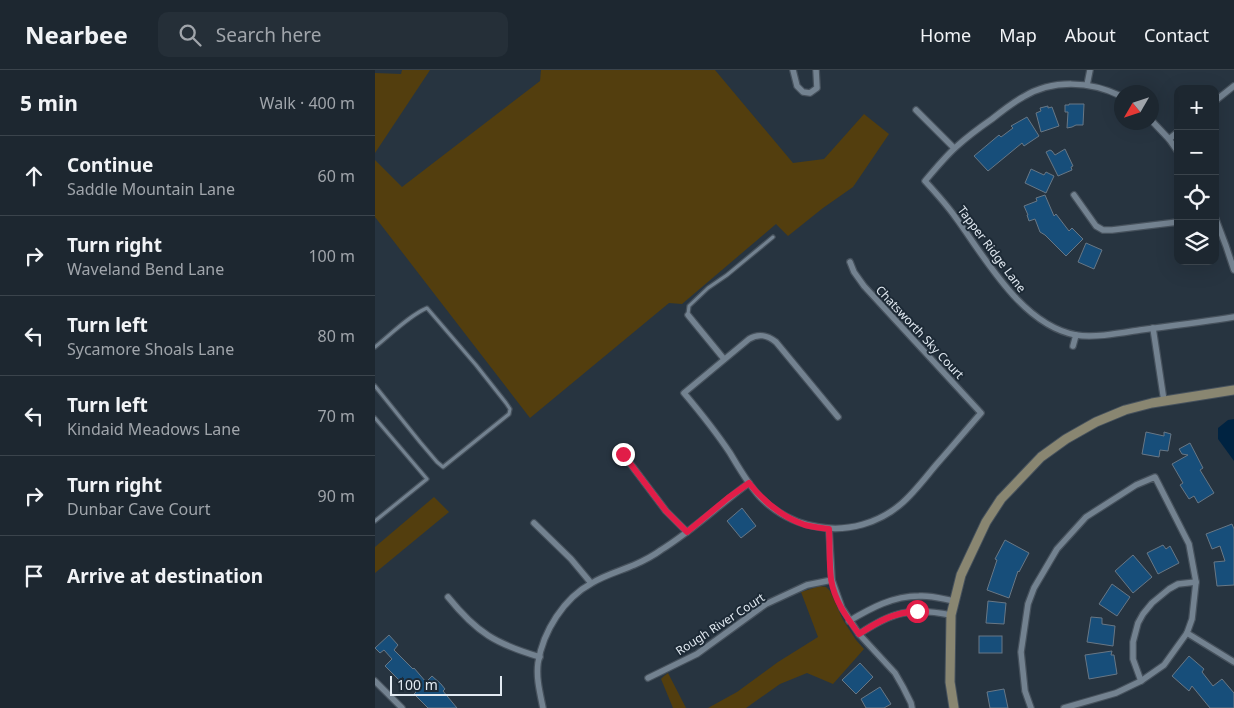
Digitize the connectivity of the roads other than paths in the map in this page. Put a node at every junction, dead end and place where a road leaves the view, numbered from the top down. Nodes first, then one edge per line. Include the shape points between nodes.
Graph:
1 (793, 70) edge
2 (815, 70) edge
3 (1090, 70) edge
4 (1087, 85) junction
5 (1234, 86) edge
6 (1114, 93) edge
7 (1219, 98) edge
8 (917, 110) dead end
9 (1159, 128) edge
10 (1174, 135) edge
11 (1169, 139) junction
12 (1174, 146) edge
13 (954, 148) junction
14 (1073, 196) dead end
15 (1216, 220) edge
16 (1174, 222) edge
17 (773, 237) dead end
18 (850, 262) dead end
19 (1234, 270) edge
20 (688, 315) joint
21 (1234, 317) edge
22 (1153, 328) junction
23 (1076, 335) junction
24 (1073, 346) dead end
25 (375, 347) edge
26 (724, 359) junction
27 (375, 386) edge
28 (1234, 390) edge
29 (1164, 401) junction
30 (838, 417) dead end
31 (375, 418) edge
32 (623, 454) dead end
33 (749, 483) junction
34 (375, 522) edge
35 (535, 523) dead end
36 (829, 529) junction
37 (687, 532) junction
38 (831, 580) junction
39 (1197, 582) junction
40 (591, 583) junction
41 (448, 597) dead end
42 (954, 601) junction
43 (951, 615) junction
44 (849, 621) junction
45 (1187, 633) junction
46 (859, 634) junction
47 (540, 657) junction
48 (1234, 662) edge
49 (648, 678) dead end
50 (375, 681) edge
51 (1141, 681) junction
52 (403, 708) edge
53 (543, 708) edge
54 (912, 708) edge
55 (954, 708) edge
56 (1031, 708) edge
57 (1064, 708) edge

1 - 2 street via 797,86 810,93 817,88
3 - 4 street
4 - 6 street
4 - 13 street via 1049,86 1035,90
5 - 7 street
8 - 13 street
9 - 11 street
10 - 11 street
11 - 12 street
13 - 23 street, Tapper Ridge Lane via 925,181 946,204 992,269 1030,312 1060,330
14 - 16 street via 1096,226 1103,230
15 - 19 street
17 - 20 lane via 708,288 689,306
18 - 36 street, Chatsworth Sky Court via 864,286 981,413 891,512 855,527
20 - 26 street
21 - 22 street, Tapper Ridge Lane
22 - 23 street, Tapper Ridge Lane
22 - 29 street
23 - 24 street
25 - 27 lane via 427,308 510,409 509,414 443,467
26 - 30 street via 749,339 759,335 771,338
26 - 33 street via 684,393 720,438
28 - 29 street
29 - 42 street via 1125,410 1097,422 1041,457 1001,499 986,522 961,574
31 - 34 lane via 427,479
32 - 37 street
33 - 36 street via 783,515 807,525
33 - 37 street
35 - 40 street
36 - 38 street
37 - 40 street via 633,566
38 - 44 street
38 - 49 street, Rough River Court via 807,585 767,604 697,654
39 - 45 street
39 - 51 street via 1178,584 1161,595 1151,603 1138,623 1133,659
39 - 56 street via 1189,544 1155,477 1136,485 1086,517 1057,549 1028,604 1021,652 1025,691
40 - 47 street via 565,605 555,619
41 - 47 street via 486,635
42 - 43 street
42 - 44 street via 930,596 905,597 879,605
43 - 46 street via 902,612
43 - 55 street via 950,682
44 - 46 street
45 - 48 street
45 - 51 street via 1164,665
46 - 54 street via 895,673
47 - 53 street via 538,684
50 - 52 street
51 - 57 street via 1117,693

